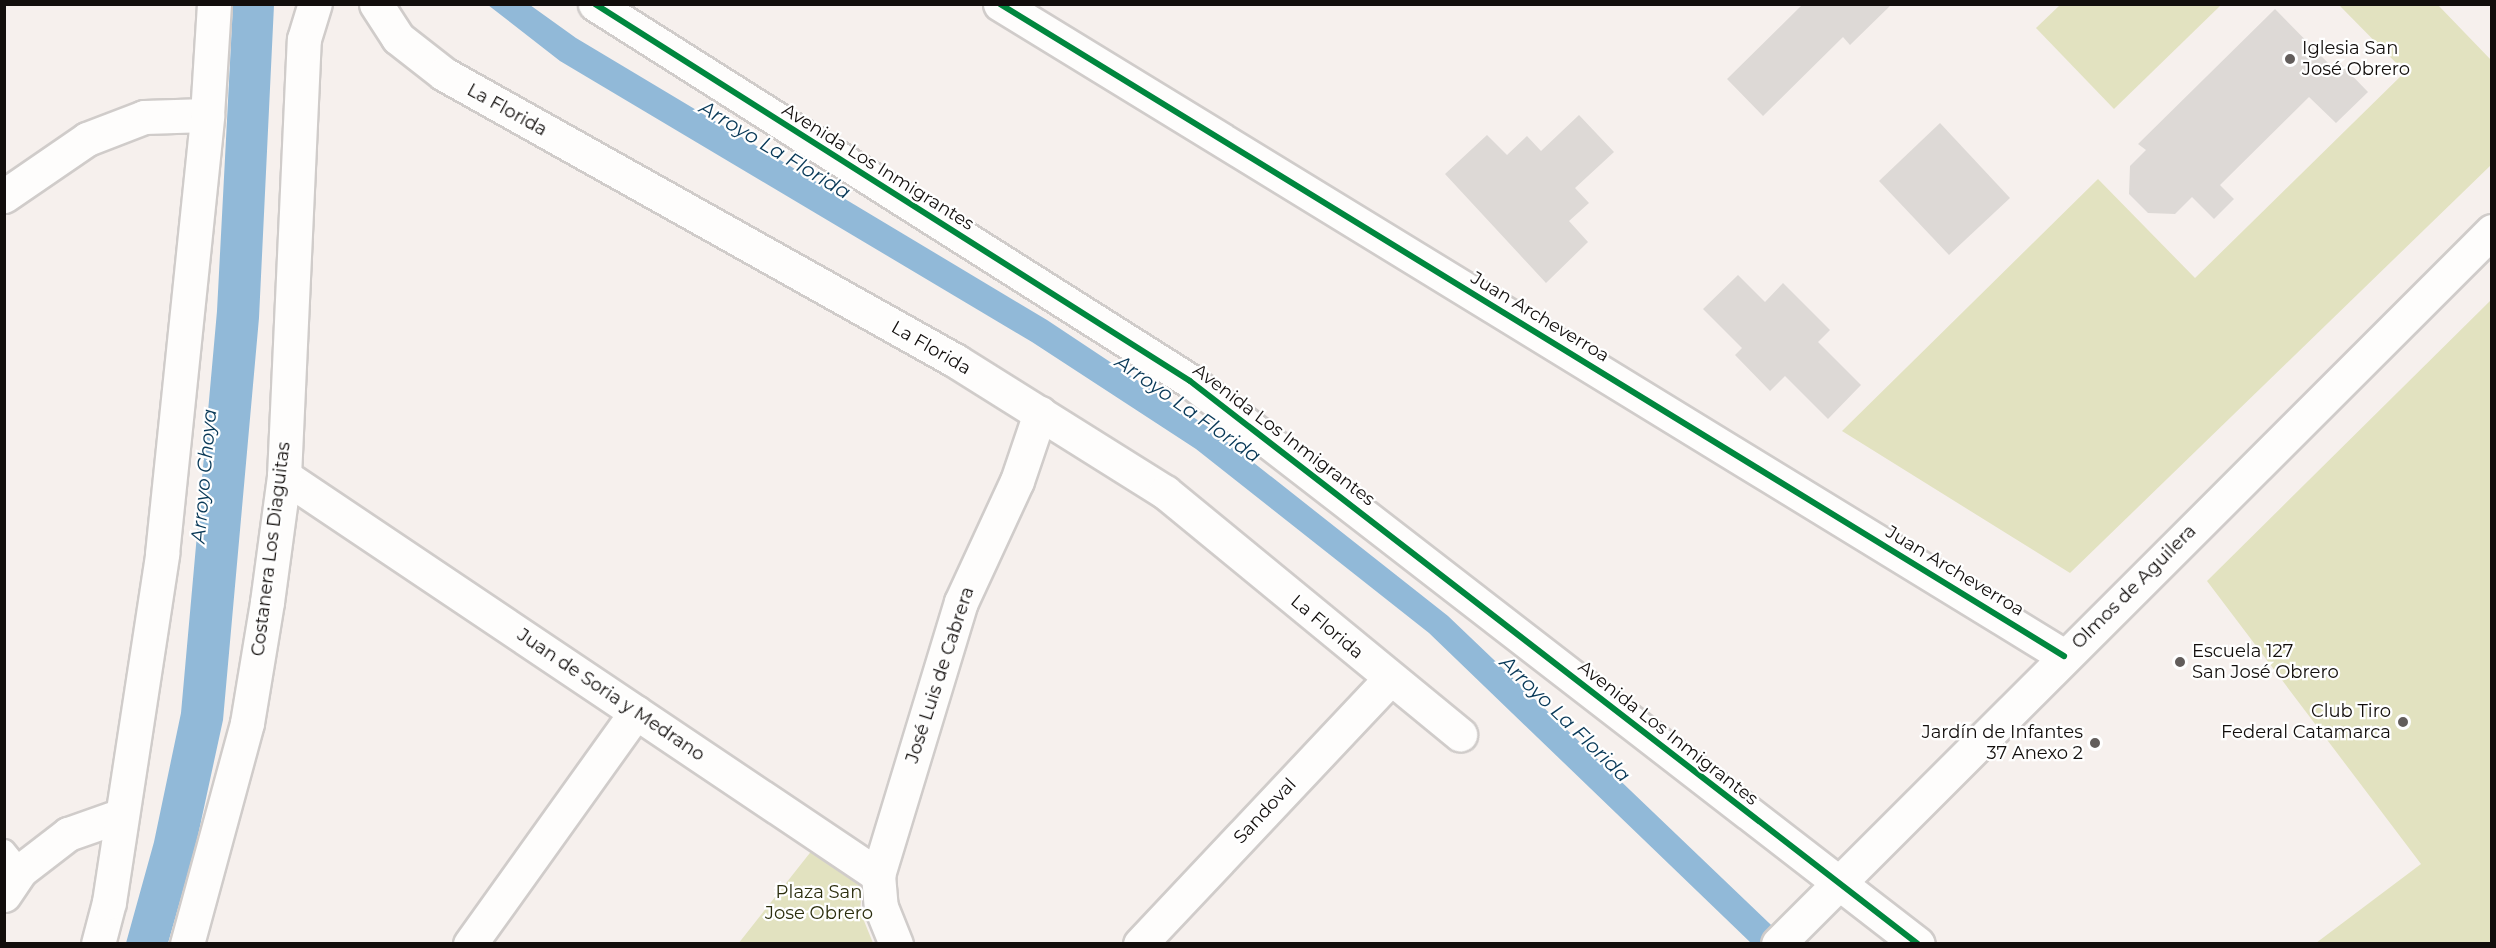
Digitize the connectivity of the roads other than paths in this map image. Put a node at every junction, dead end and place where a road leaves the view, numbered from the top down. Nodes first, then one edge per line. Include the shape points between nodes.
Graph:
1 (214, 4) edge
2 (315, 4) edge
3 (376, 4) edge
4 (595, 4) edge
5 (1000, 4) edge
6 (207, 115) junction
7 (4, 196) edge
8 (2492, 231) edge
9 (1040, 413) junction
10 (284, 476) junction
11 (2064, 656) junction
12 (1390, 679) junction
13 (636, 712) junction
14 (1460, 735) dead end
15 (122, 815) junction
16 (10, 872) edge
17 (878, 875) junction
18 (1839, 881) junction
19 (98, 944) edge
20 (188, 944) edge
21 (470, 944) edge
22 (896, 944) edge
23 (1140, 944) edge
24 (1778, 944) edge
25 (1918, 944) edge

1 - 6 street
2 - 10 street, Costanera Los Diaguitas via 304,39
3 - 9 street, La Florida via 398,38 444,74
4 - 18 street, Avenida Los Inmigrantes via 1190,381 1788,847
5 - 11 street, Juan Archeverroa
6 - 7 street via 144,117 106,132 87,140
6 - 15 street via 162,554
8 - 11 street, Olmos de Aguilera
9 - 12 street, La Florida via 1165,492
9 - 17 street, José Luis de Cabrera via 1017,481 961,602
10 - 13 street, Juan de Soria y Medrano
10 - 20 street, Costanera Los Diaguitas via 247,723
11 - 18 street, Olmos de Aguilera
12 - 14 street, La Florida
12 - 23 street, Sandoval
13 - 17 street, Juan de Soria y Medrano
13 - 21 street
15 - 16 street via 68,834
15 - 19 street
17 - 22 street via 881,907
18 - 24 street, Olmos de Aguilera
18 - 25 street, Avenida Los Inmigrantes

